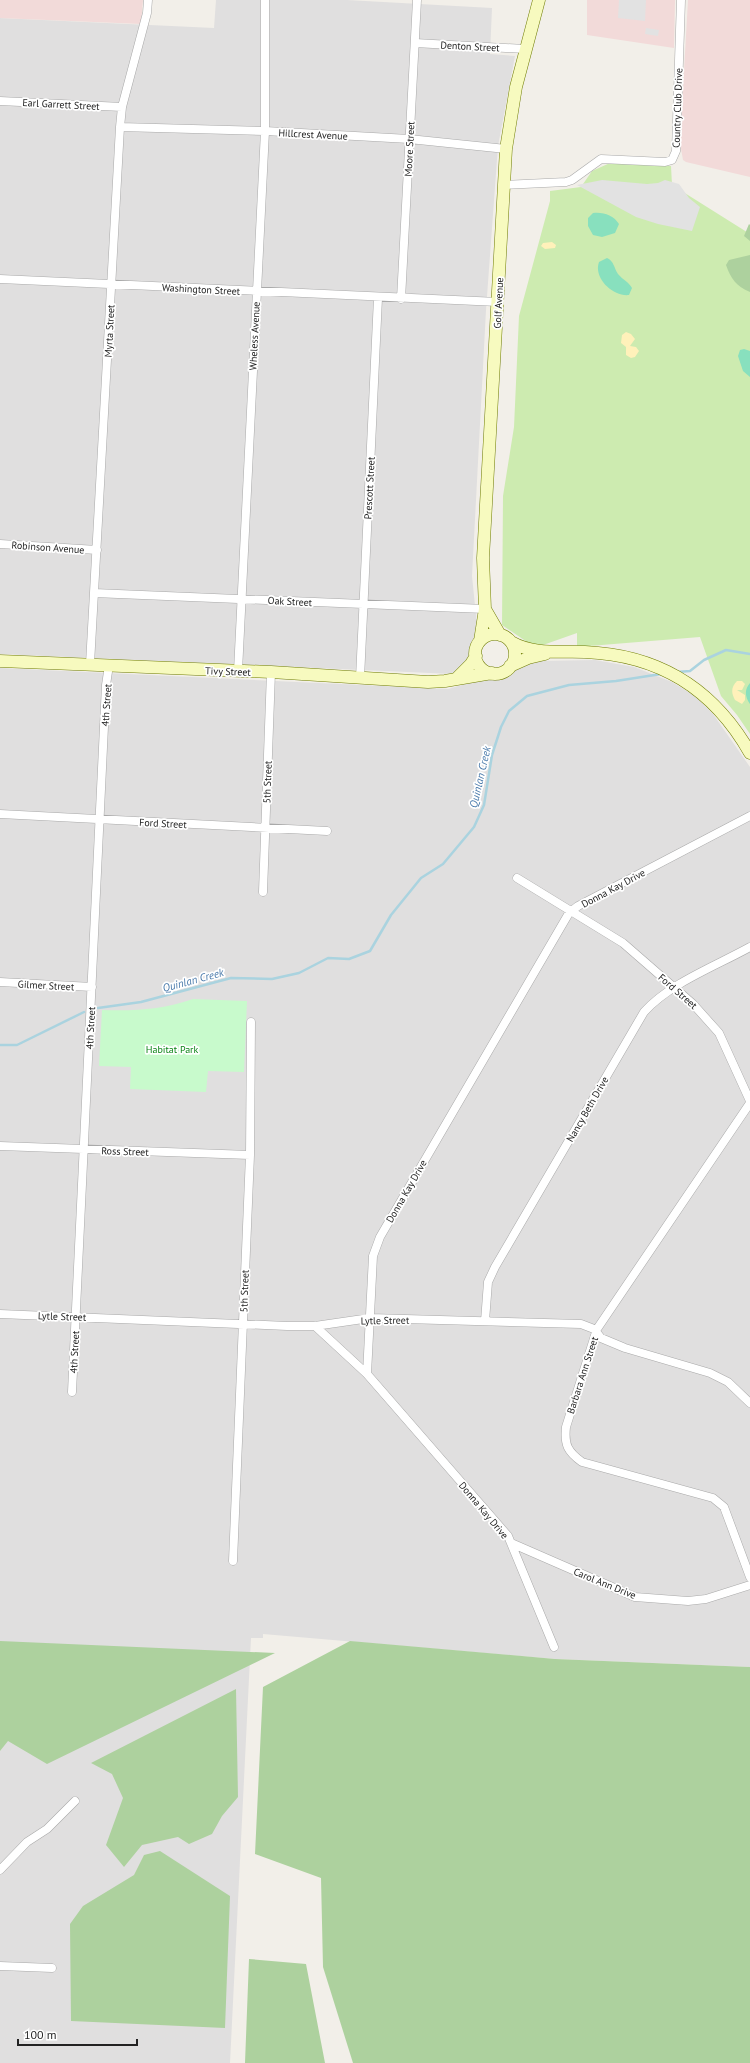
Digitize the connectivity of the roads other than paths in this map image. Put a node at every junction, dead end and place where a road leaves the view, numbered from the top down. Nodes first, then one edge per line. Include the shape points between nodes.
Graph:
1 (148, 0) edge
2 (265, 0) edge
3 (417, 0) edge
4 (539, 0) edge
5 (681, 0) edge
6 (415, 43) junction
7 (525, 49) junction
8 (0, 101) edge
9 (122, 107) junction
10 (120, 127) junction
11 (265, 132) junction
12 (409, 139) junction
13 (506, 149) junction
14 (504, 185) junction
15 (0, 280) edge
16 (111, 285) junction
17 (256, 292) junction
18 (378, 298) junction
19 (401, 299) junction
20 (498, 302) junction
21 (0, 544) edge
22 (97, 550) junction
23 (94, 593) junction
24 (241, 599) junction
25 (363, 604) junction
26 (485, 609) junction
27 (500, 635) junction
28 (480, 641) junction
29 (511, 642) junction
30 (548, 653) junction
31 (476, 656) junction
32 (0, 661) edge
33 (90, 664) junction
34 (109, 665) junction
35 (510, 666) junction
36 (238, 671) junction
37 (271, 672) junction
38 (492, 673) junction
39 (360, 678) junction
40 (456, 679) junction
41 (750, 753) edge
42 (0, 814) edge
43 (750, 816) edge
44 (100, 819) junction
45 (265, 828) junction
46 (327, 831) dead end
47 (517, 878) dead end
48 (263, 892) dead end
49 (572, 911) junction
50 (750, 947) edge
51 (0, 982) edge
52 (92, 988) junction
53 (674, 988) junction
54 (251, 1022) dead end
55 (750, 1102) edge
56 (0, 1146) edge
57 (84, 1149) junction
58 (250, 1155) junction
59 (0, 1314) edge
60 (76, 1316) junction
61 (370, 1318) junction
62 (485, 1321) junction
63 (243, 1323) junction
64 (315, 1326) junction
65 (596, 1332) junction
66 (367, 1374) junction
67 (72, 1392) dead end
68 (750, 1403) edge
69 (511, 1543) junction
70 (233, 1561) dead end
71 (750, 1577) edge
72 (750, 1585) edge
73 (554, 1647) dead end
74 (75, 1801) dead end
75 (0, 1870) edge
76 (0, 1966) edge
77 (52, 1968) dead end

1 - 9 street, Myrta Street via 147,13
2 - 11 street, Wheless Avenue
3 - 6 street, Moore Street
4 - 7 main road, Golf Avenue
5 - 14 street, Country Club Drive via 676,151 672,160 665,162 608,158 566,182
6 - 7 street, Denton Street
6 - 12 street, Moore Street
7 - 13 main road, Golf Avenue
8 - 9 street, Earl Garrett Street
9 - 10 street, Myrta Street
10 - 11 street, Hillcrest Avenue
10 - 16 street, Myrta Street
11 - 12 street, Hillcrest Avenue
11 - 17 street, Wheless Avenue
12 - 13 street, Hillcrest Avenue
12 - 19 street, Moore Street
13 - 14 main road, Golf Avenue
14 - 20 main road, Golf Avenue
15 - 16 street, Washington Street
16 - 17 street, Washington Street
16 - 22 street, Myrta Street
17 - 18 street, Washington Street
17 - 24 street, Wheless Avenue
18 - 19 street, Washington Street
18 - 25 street, Prescott Street
19 - 20 street, Washington Street
20 - 26 main road, Golf Avenue via 483,558
21 - 22 street, Robinson Avenue
22 - 23 street, Myrta Street
23 - 24 street, Oak Street
23 - 33 street, Myrta Street
24 - 25 street, Oak Street
24 - 36 street, Wheless Avenue
25 - 26 street, Oak Street
25 - 39 street, Prescott Street
26 - 27 main road, Golf Avenue
26 - 28 main road, Golf Avenue
27 - 28 main road via 491,634
27 - 29 main road
28 - 31 main road via 476,648
29 - 30 main road via 521,648
29 - 35 main road via 515,655
30 - 35 main road
30 - 41 main road via 597,653 639,660 660,668 680,678 713,703 730,722
31 - 38 main road via 481,667
31 - 40 main road
32 - 33 main road, Tivy Street
33 - 34 main road, Tivy Street
34 - 36 main road, Tivy Street
34 - 44 street, 4th Street
35 - 38 main road
36 - 37 main road, Tivy Street
37 - 39 main road, Tivy Street
37 - 45 street, 5th Street
38 - 40 main road, Tivy Street
39 - 40 main road, Tivy Street via 428,682
42 - 44 street, Ford Street
43 - 49 street, Donna Kay Drive
44 - 45 street, Ford Street
44 - 52 street, 4th Street
45 - 46 street, Ford Street
45 - 48 street, 5th Street
47 - 49 street, Ford Street
49 - 53 street, Ford Street via 623,943
49 - 61 street, Donna Kay Drive via 563,921 380,1237 373,1256
50 - 53 street, Nancy Beth Drive
51 - 52 street, Gilmer Street
52 - 57 street, 4th Street
53 - 55 street, Ford Street via 699,1010 719,1033
53 - 62 street, Nancy Beth Drive via 655,1000 644,1012 495,1267 488,1282
54 - 58 street, 5th Street
55 - 65 street, Barbara Ann Street
56 - 57 street, Ross Street
57 - 58 street, Ross Street
57 - 60 street, 4th Street
58 - 63 street, 5th Street
59 - 60 street, Lytle Street
60 - 63 street, Lytle Street
60 - 67 street, 4th Street
61 - 62 street, Lytle Street
61 - 64 street, Lytle Street
61 - 66 street, Donna Kay Drive
62 - 65 street, Lytle Street via 581,1324
63 - 64 street, Lytle Street
63 - 70 street, 5th Street
64 - 66 street
65 - 68 street, Lytle Street via 601,1338 625,1348 710,1373 728,1382
65 - 71 street, Barbara Ann Street via 566,1427 566,1447 582,1462 713,1498 724,1507
66 - 69 street, Donna Kay Drive via 508,1536
69 - 72 street, Carol Ann Drive via 635,1597 688,1601
69 - 73 street, Donna Kay Drive
74 - 75 street via 47,1829 27,1842
76 - 77 street

